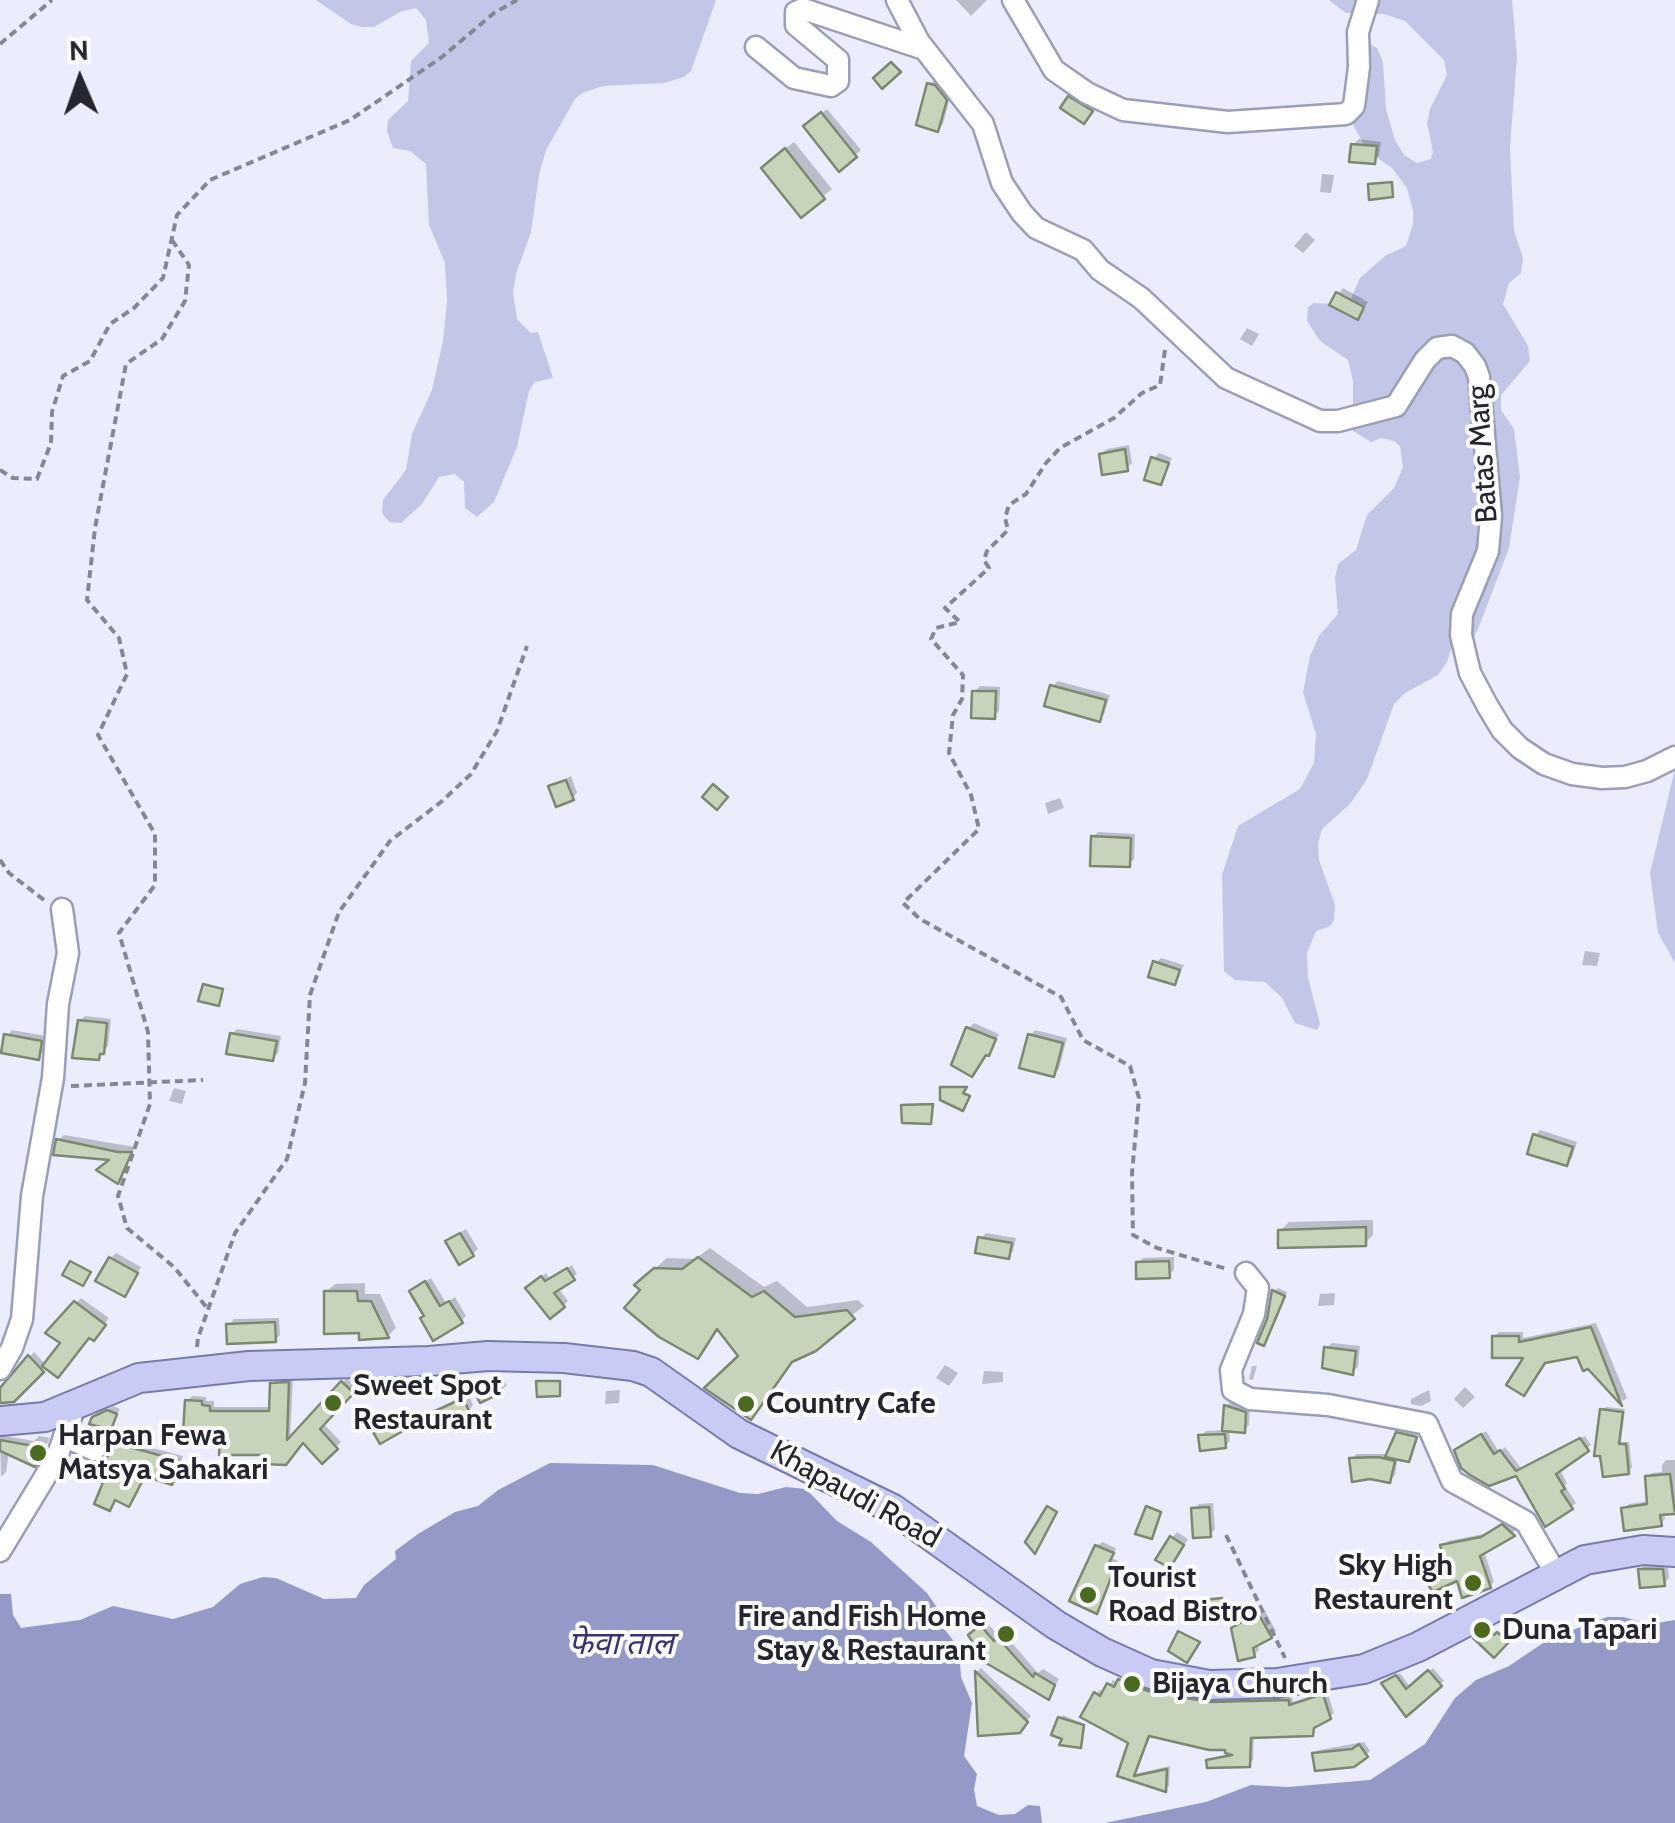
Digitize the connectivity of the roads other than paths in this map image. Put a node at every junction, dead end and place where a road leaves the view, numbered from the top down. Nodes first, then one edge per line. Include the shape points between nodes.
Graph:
1 (897, 0) edge
2 (1014, 0) edge
3 (1368, 0) edge
4 (756, 47) dead end
5 (924, 49) junction
6 (1675, 757) edge
7 (62, 909) road end
8 (1246, 1273) road end
9 (0, 1369) edge
10 (76, 1403) junction
11 (0, 1421) edge
12 (64, 1436) junction
13 (94, 1450) dead end
14 (0, 1551) edge
15 (1675, 1552) edge
16 (1556, 1574) junction

1 - 5 street, Batas Marg
2 - 3 street via 1054,70 1087,93 1122,110 1228,122 1346,114 1354,106 1358,32
4 - 5 street via 794,78 831,86 838,81 838,60 796,24 793,16 803,9
5 - 6 street, Batas Marg via 983,124 1002,184 1022,213 1036,228 1083,250 1226,378 1320,421 1338,421 1396,406 1430,352 1444,346 1465,354 1478,377 1491,516 1488,551 1462,614 1470,673 1502,730 1544,764 1572,774 1625,777
7 - 9 street via 68,953 32,1196 22,1319
8 - 16 street via 1258,1288 1231,1370 1233,1390 1250,1399 1428,1424 1452,1481 1526,1522
10 - 11 main road, Khapaudi Road via 44,1417
10 - 12 street
10 - 16 main road, Khapaudi Road via 139,1378 249,1366 488,1356 633,1366 740,1434 893,1510 1102,1652 1151,1674 1209,1685 1364,1669 1418,1648
12 - 13 street
12 - 14 street
15 - 16 main road, Khapaudi Road via 1610,1553

